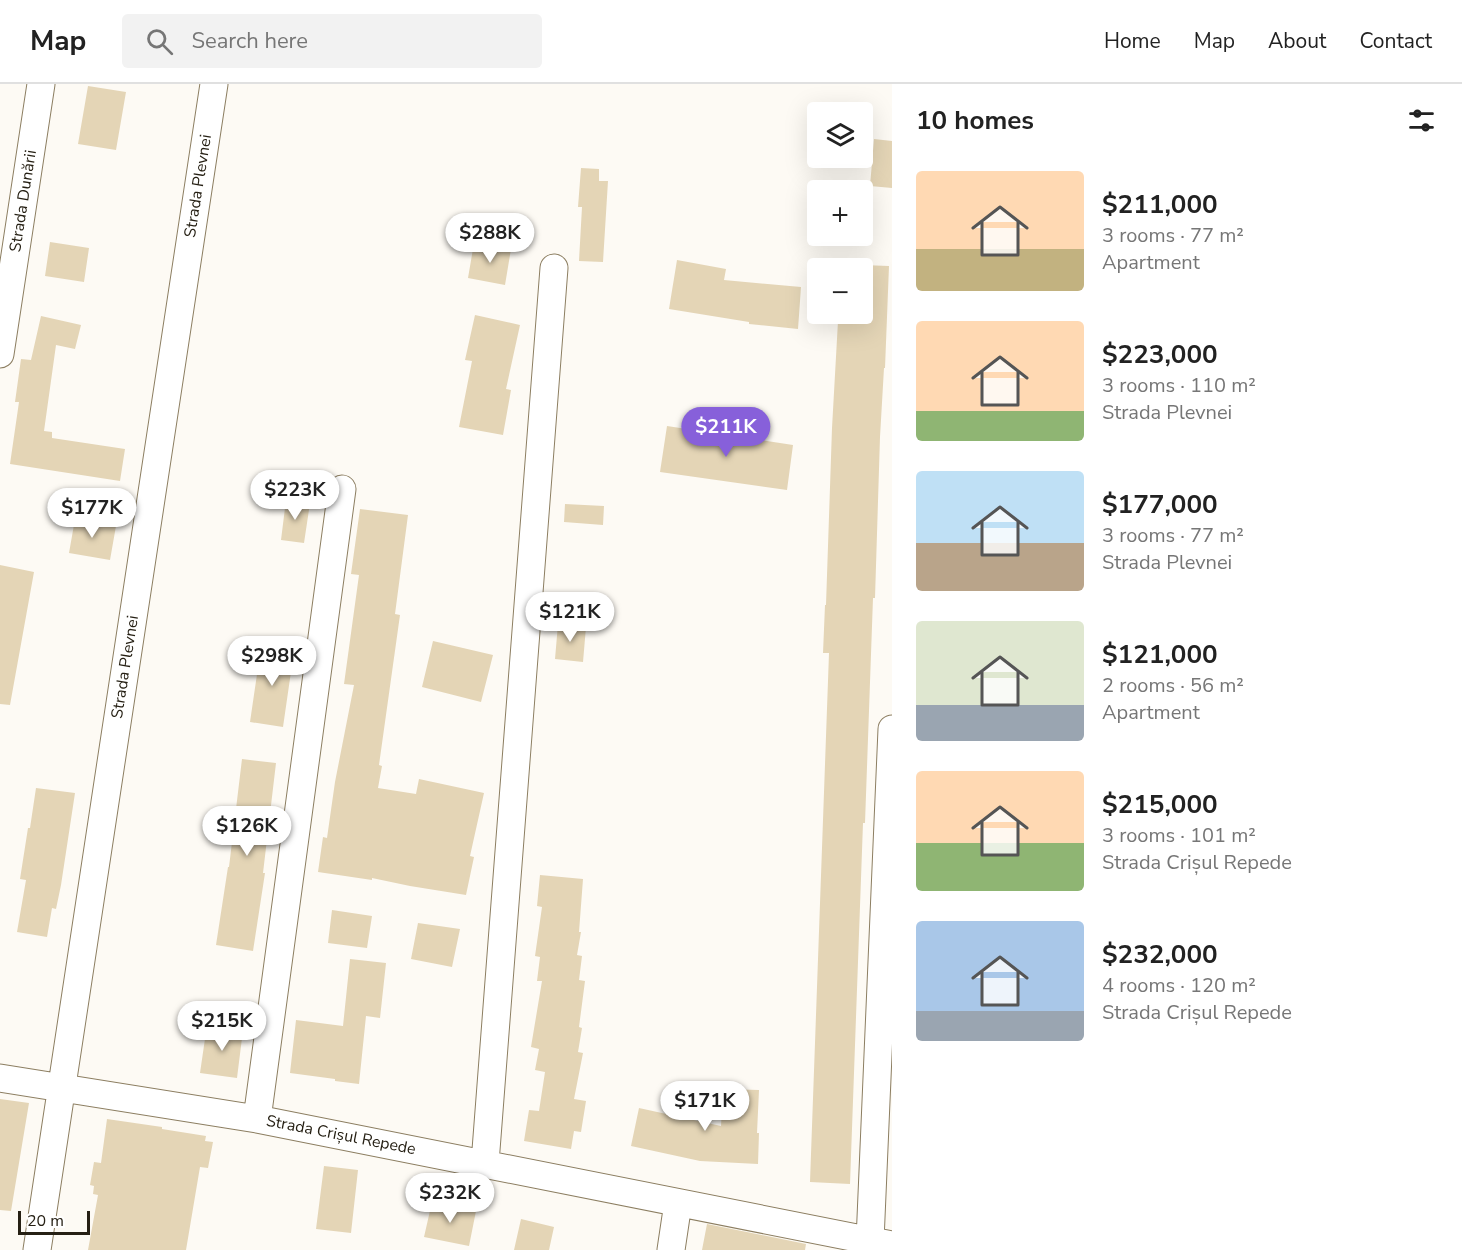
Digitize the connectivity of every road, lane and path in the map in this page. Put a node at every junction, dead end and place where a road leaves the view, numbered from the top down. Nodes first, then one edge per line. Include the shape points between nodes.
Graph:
1 (41, 84) edge
2 (213, 84) edge
3 (554, 268) dead end
4 (0, 354) edge
5 (342, 489) dead end
6 (892, 729) edge
7 (0, 1078) edge
8 (61, 1088) junction
9 (256, 1119) junction
10 (484, 1163) junction
11 (678, 1203) junction
12 (881, 1243) edge
13 (37, 1250) edge
14 (671, 1250) edge

1 - 4 street, Strada Dunării
2 - 8 street, Strada Plevnei
3 - 10 street
5 - 9 street
6 - 12 street
7 - 8 street, Strada Crișul Repede
8 - 9 street, Strada Crișul Repede
8 - 13 street, Strada Plevnei
9 - 10 street, Strada Crișul Repede
10 - 11 street, Strada Crișul Repede
11 - 12 street, Strada Crișul Repede
11 - 14 street

